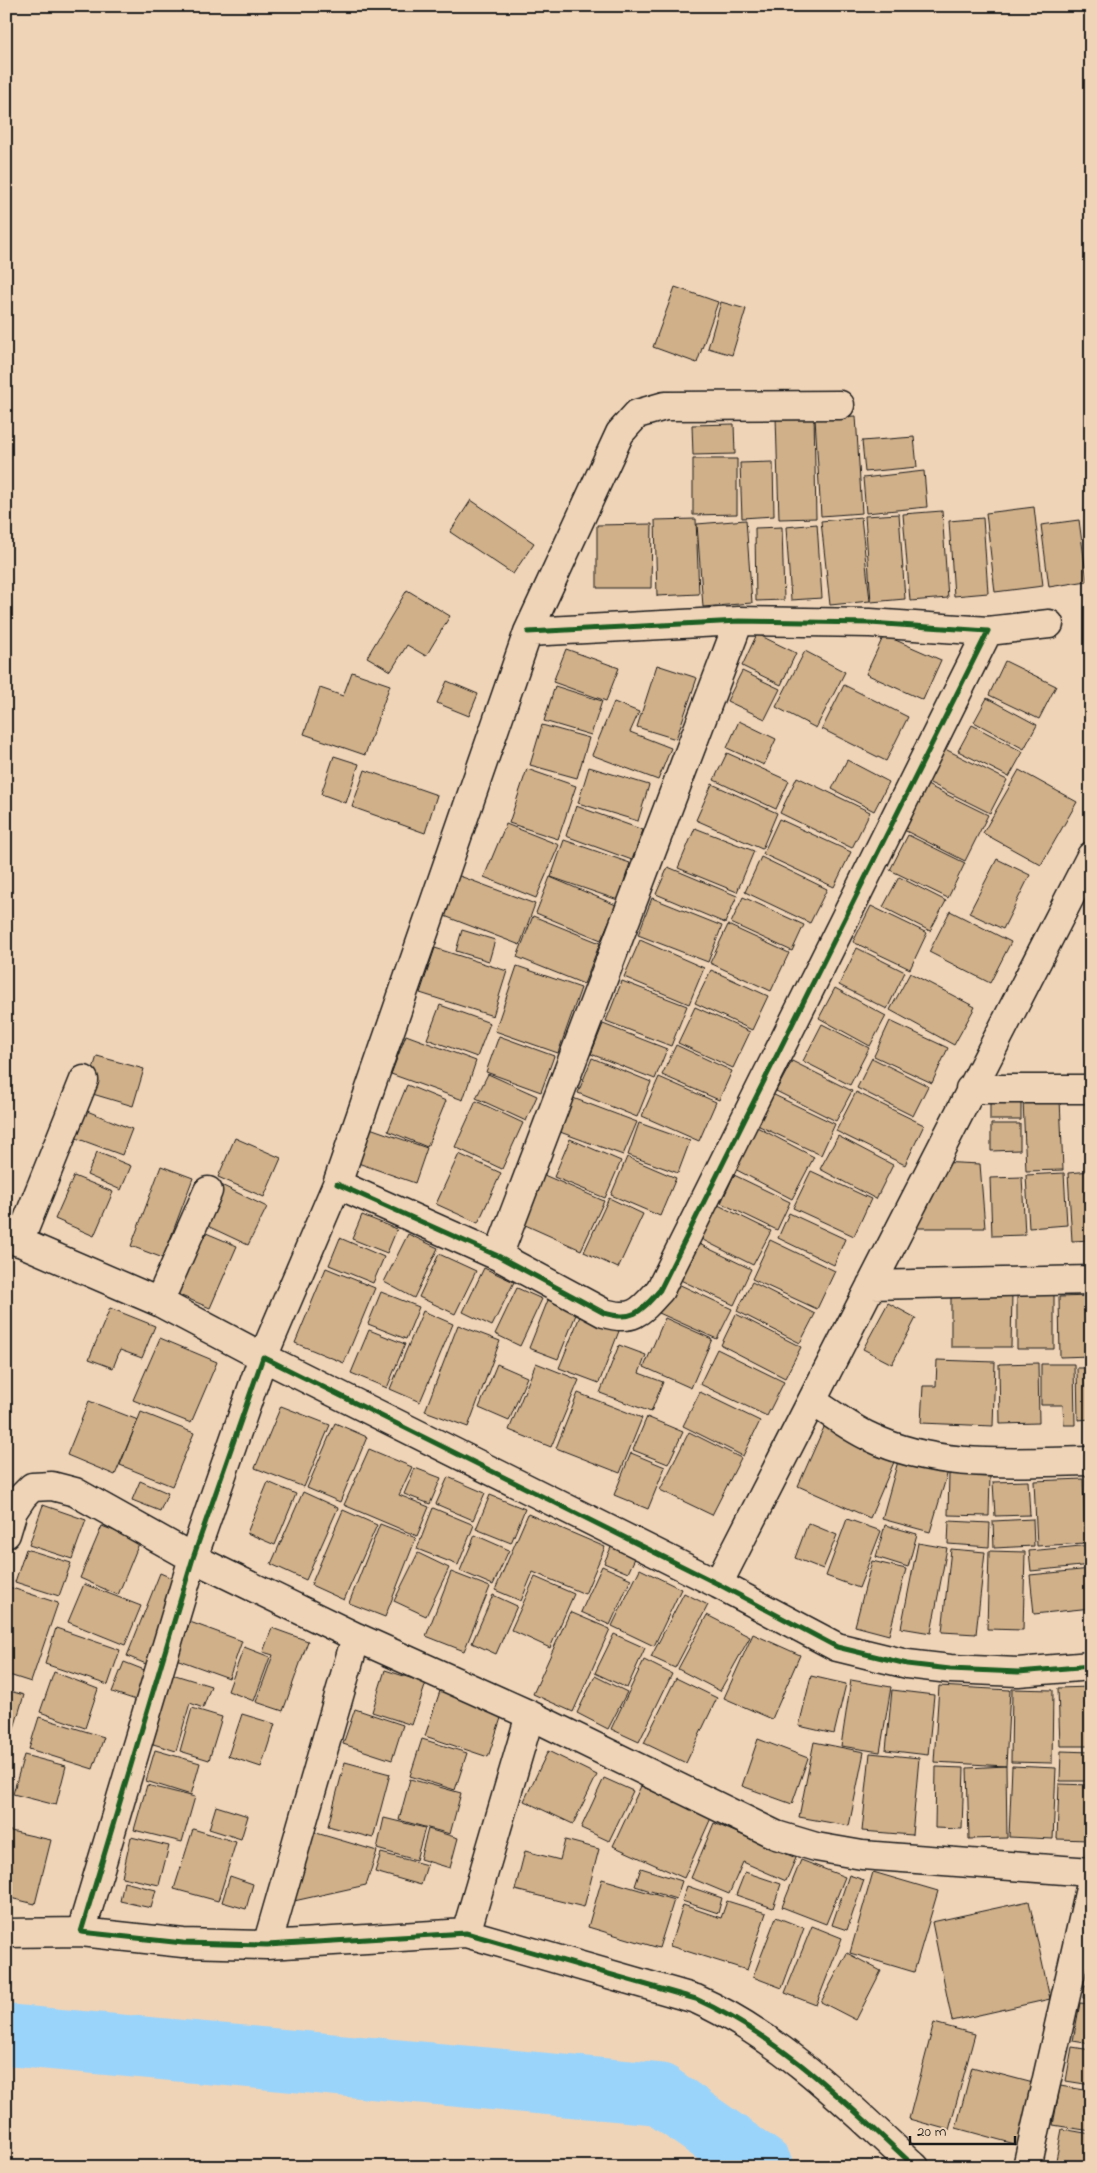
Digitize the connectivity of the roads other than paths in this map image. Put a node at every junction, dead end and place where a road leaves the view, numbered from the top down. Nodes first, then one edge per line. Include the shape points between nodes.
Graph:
1 (840, 405) dead end
2 (739, 621) junction
3 (1049, 624) dead end
4 (988, 631) junction
5 (528, 632) junction
6 (1091, 856) edge
7 (84, 1080) dead end
8 (970, 1089) junction
9 (1091, 1089) edge
10 (337, 1184) junction
11 (208, 1191) dead end
12 (12, 1239) edge
13 (498, 1256) junction
14 (1091, 1280) edge
15 (871, 1285) junction
16 (159, 1302) junction
17 (263, 1357) junction
18 (812, 1401) junction
19 (1091, 1461) edge
20 (6, 1534) edge
21 (193, 1558) junction
22 (718, 1584) junction
23 (356, 1637) junction
24 (1091, 1666) edge
25 (530, 1716) junction
26 (1091, 1872) edge
27 (1091, 1884) edge
28 (81, 1932) junction
29 (466, 1932) junction
30 (6, 1933) edge
31 (267, 1945) junction
32 (915, 2167) edge
33 (1027, 2167) edge

1 - 5 street via 665,406 637,414 620,432
2 - 4 street via 870,623
2 - 5 street
2 - 13 street
3 - 4 street
4 - 13 street via 660,1290 642,1309 619,1318
5 - 10 street
6 - 8 street
7 - 12 street
8 - 9 street
8 - 15 street
10 - 13 street
10 - 17 street
11 - 16 street
12 - 16 street
14 - 15 street
15 - 18 street
16 - 17 street
17 - 21 street
17 - 22 street
18 - 19 street via 869,1437 897,1448 936,1457 982,1463
18 - 22 street
20 - 21 street via 13,1511 23,1496 32,1488 52,1486 75,1492
21 - 23 street
21 - 28 street
22 - 24 street via 836,1648 865,1656 950,1669 1018,1672
23 - 25 street
23 - 31 street
25 - 26 street via 776,1835 816,1847 862,1855
25 - 29 street
27 - 33 street
28 - 30 street
28 - 31 street via 183,1943
29 - 31 street
29 - 32 street via 696,1999 727,2013 761,2034 808,2072

